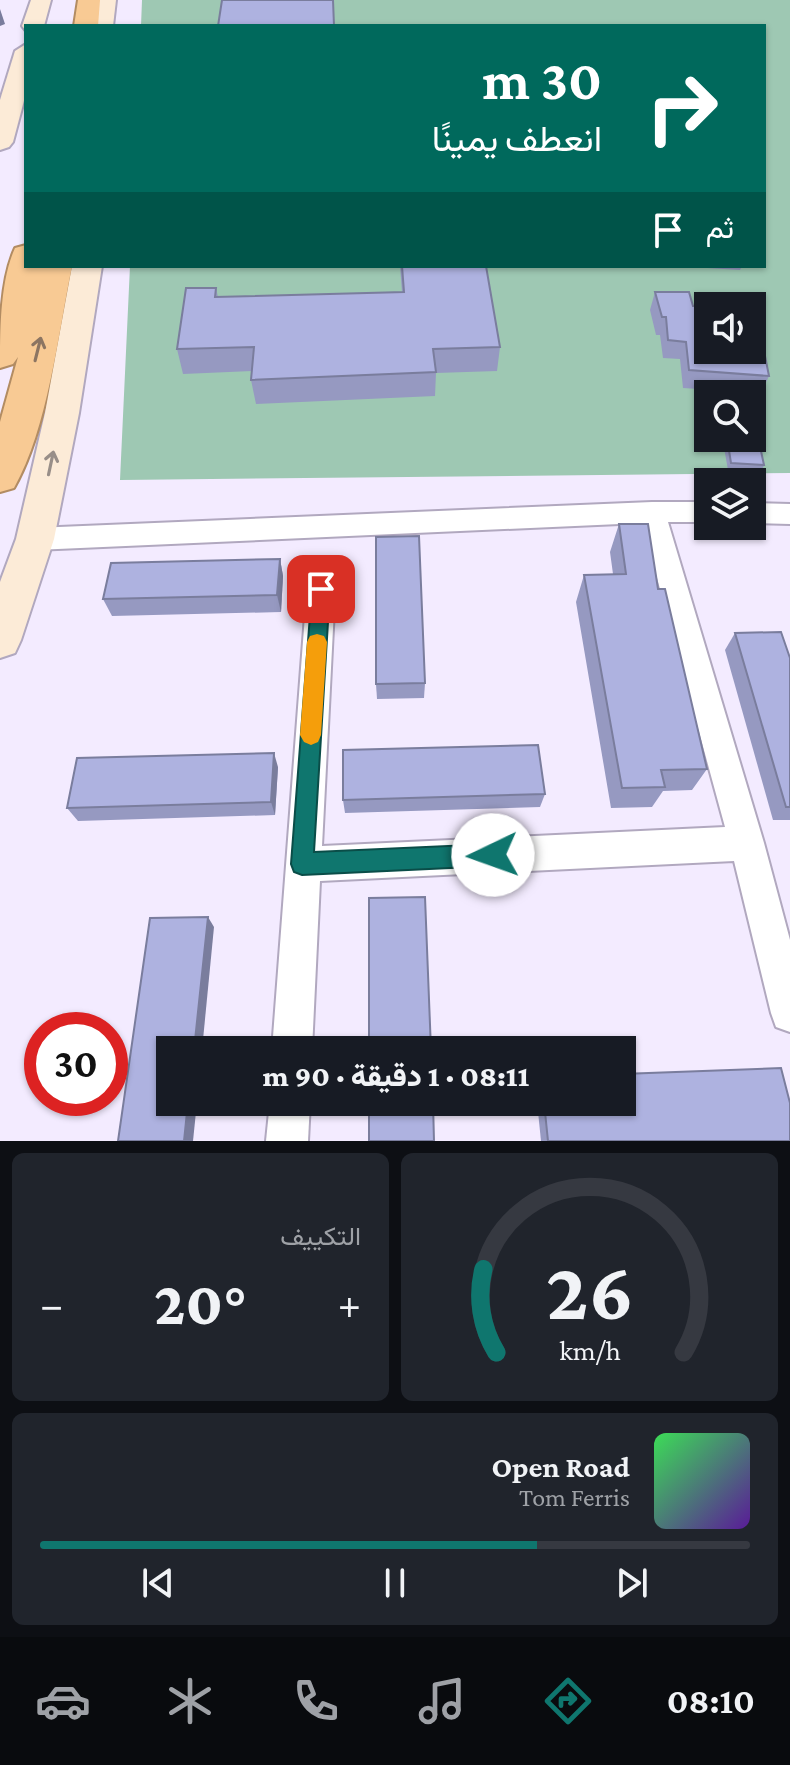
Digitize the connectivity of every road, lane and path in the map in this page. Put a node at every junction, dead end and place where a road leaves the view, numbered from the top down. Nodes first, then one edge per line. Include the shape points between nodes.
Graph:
1 (89, 0) edge
2 (106, 0) edge
3 (54, 4) edge
4 (35, 24) edge
5 (86, 24) edge
6 (102, 24) edge
7 (24, 58) edge
8 (0, 142) edge
9 (24, 263) edge
10 (56, 268) edge
11 (87, 268) edge
12 (0, 356) edge
13 (0, 477) edge
14 (652, 512) junction
15 (694, 512) edge
16 (766, 513) edge
17 (790, 514) edge
18 (14, 540) edge
19 (321, 589) dead end
20 (0, 640) edge
21 (747, 843) junction
22 (302, 864) junction
23 (790, 1013) edge
24 (293, 1036) edge
25 (289, 1116) edge
26 (287, 1141) edge

1 - 5 highway
2 - 6 main road
3 - 4 main road
7 - 8 main road
9 - 12 highway
13 -> 10 highway via 24,408
18 -> 11 main road via 62,413
14 - 15 street
14 - 18 street
14 - 21 street
16 - 17 street
18 - 20 main road
19 - 22 street
21 - 22 street
21 - 23 street
22 - 24 street
25 - 26 street

